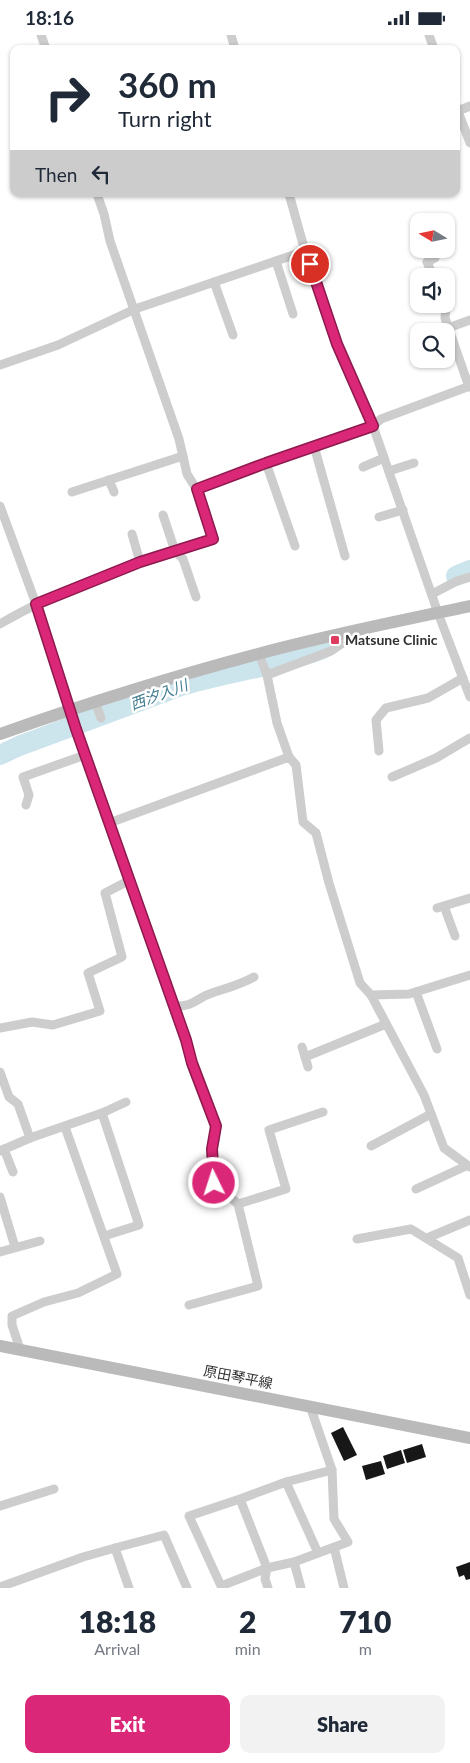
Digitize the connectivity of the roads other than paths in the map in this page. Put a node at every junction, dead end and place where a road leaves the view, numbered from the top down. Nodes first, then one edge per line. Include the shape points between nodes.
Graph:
1 (460, 116) edge
2 (470, 143) edge
3 (98, 197) edge
4 (290, 197) edge
5 (305, 251) junction
6 (435, 258) dead end
7 (276, 261) junction
8 (429, 268) edge
9 (214, 282) junction
10 (135, 309) junction
11 (293, 314) dead end
12 (470, 320) edge
13 (455, 325) edge
14 (234, 335) dead end
15 (455, 347) edge
16 (0, 365) edge
17 (470, 387) edge
18 (373, 426) junction
19 (314, 446) junction
20 (183, 456) junction
21 (384, 458) junction
22 (266, 463) junction
23 (414, 463) dead end
24 (362, 467) dead end
25 (389, 471) junction
26 (110, 480) junction
27 (197, 489) junction
28 (114, 491) dead end
29 (72, 492) dead end
30 (0, 506) edge
31 (403, 510) junction
32 (163, 515) dead end
33 (379, 517) dead end
34 (132, 534) dead end
35 (295, 546) dead end
36 (175, 551) junction
37 (345, 557) dead end
38 (140, 562) junction
39 (470, 577) edge
40 (432, 594) junction
41 (196, 597) dead end
42 (36, 604) junction
43 (470, 606) edge
44 (438, 613) junction
45 (0, 624) edge
46 (362, 629) junction
47 (260, 657) junction
48 (266, 673) junction
49 (463, 678) junction
50 (470, 697) edge
51 (73, 719) junction
52 (0, 733) edge
53 (470, 738) edge
54 (379, 751) dead end
55 (85, 755) junction
56 (289, 757) junction
57 (392, 777) dead end
58 (26, 805) dead end
59 (109, 823) junction
60 (130, 880) junction
61 (470, 898) edge
62 (455, 936) dead end
63 (470, 975) edge
64 (254, 977) dead end
65 (416, 992) junction
66 (371, 995) junction
67 (174, 1006) junction
68 (386, 1024) junction
69 (0, 1028) edge
70 (302, 1047) dead end
71 (437, 1049) dead end
72 (305, 1057) junction
73 (308, 1067) dead end
74 (0, 1072) edge
75 (9, 1097) junction
76 (0, 1100) edge
77 (126, 1101) dead end
78 (323, 1111) dead end
79 (102, 1113) junction
80 (431, 1114) junction
81 (65, 1127) junction
82 (30, 1138) junction
83 (371, 1146) dead end
84 (2, 1150) edge
85 (468, 1166) edge
86 (13, 1172) dead end
87 (416, 1189) dead end
88 (0, 1197) edge
89 (238, 1204) junction
90 (470, 1220) edge
91 (104, 1236) junction
92 (427, 1238) junction
93 (357, 1239) dead end
94 (40, 1241) dead end
95 (15, 1247) junction
96 (0, 1252) edge
97 (470, 1295) edge
98 (189, 1305) dead end
99 (0, 1345) edge
100 (20, 1349) junction
101 (310, 1406) junction
102 (470, 1438) edge
103 (332, 1470) junction
104 (286, 1482) junction
105 (54, 1489) dead end
106 (240, 1499) junction
107 (0, 1506) edge
108 (334, 1547) junction
109 (115, 1548) junction
110 (318, 1553) junction
111 (294, 1562) junction
112 (267, 1568) junction
113 (0, 1587) edge
114 (219, 1587) edge
115 (129, 1588) edge
116 (187, 1588) edge
117 (268, 1588) edge
118 (301, 1588) edge
119 (344, 1588) edge

1 - 2 street
3 - 10 street
4 - 5 street
5 - 7 street
5 - 18 street via 337,344
6 - 8 street via 427,262
7 - 9 street
7 - 11 street
9 - 10 street
9 - 14 street
10 - 16 street via 58,345
10 - 20 street
12 - 13 street
15 - 17 street
17 - 18 street via 381,419
18 - 19 street
18 - 21 street
19 - 22 street
19 - 37 street
20 - 26 street
20 - 27 street via 187,474
21 - 24 street
21 - 25 street
22 - 27 street
22 - 35 street
23 - 25 street
25 - 31 street
26 - 28 street
26 - 29 street
27 - 36 street via 213,539
30 - 42 street
31 - 33 street
31 - 40 street
32 - 36 street
34 - 38 street
36 - 38 street
36 - 41 street via 183,559
38 - 42 street
39 - 40 street
40 - 44 street
42 - 45 street
42 - 51 street
43 - 44 street
44 - 46 street
44 - 49 street
46 - 47 street
46 - 48 street via 331,651
47 - 48 street
47 - 51 street
48 - 56 street via 276,723
49 - 50 street
49 - 54 street via 428,698 386,708 376,720
51 - 52 street
51 - 55 street
53 - 57 street via 436,758
55 - 58 street via 23,777 29,795
55 - 59 street
56 - 59 street
56 - 66 street via 296,765 303,822 316,833 360,983
59 - 60 street
60 - 67 street
60 - 69 street via 106,893 122,957 88,973 100,1011 53,1025 32,1022
61 - 62 street via 441,907
63 - 65 street
64 - 67 street via 241,985 210,993 186,1007
65 - 66 street
65 - 71 street
66 - 68 street
67 - 89 street via 216,1126 212,1149 214,1183
68 - 72 street
68 - 80 street
70 - 72 street
72 - 73 street
74 - 75 street
75 - 76 street
75 - 82 street via 18,1104
77 - 79 street
78 - 89 street via 269,1130 286,1189
79 - 81 street
79 - 91 street via 138,1225
80 - 83 street
80 - 85 street via 444,1148
81 - 82 street
81 - 91 street
82 - 84 street
84 - 86 street
85 - 87 street
88 - 95 street
89 - 98 street via 258,1286
90 - 92 street
91 - 100 street via 117,1274 78,1293 44,1302 12,1316
92 - 93 street via 411,1229
92 - 97 street via 458,1258
94 - 95 street
95 - 96 street
99 - 100 street, 原田琴平線
100 - 101 street, 原田琴平線
101 - 102 street, 原田琴平線
101 - 103 street
103 - 104 street
103 - 108 street via 334,1519 348,1542
104 - 106 street
104 - 110 street
105 - 107 street
106 - 112 street
106 - 114 street via 190,1516
108 - 110 street
108 - 119 street
109 - 113 street
109 - 115 street
109 - 116 street via 164,1535
110 - 111 street
111 - 112 street
111 - 118 street
112 - 114 street
112 - 117 street via 265,1579

